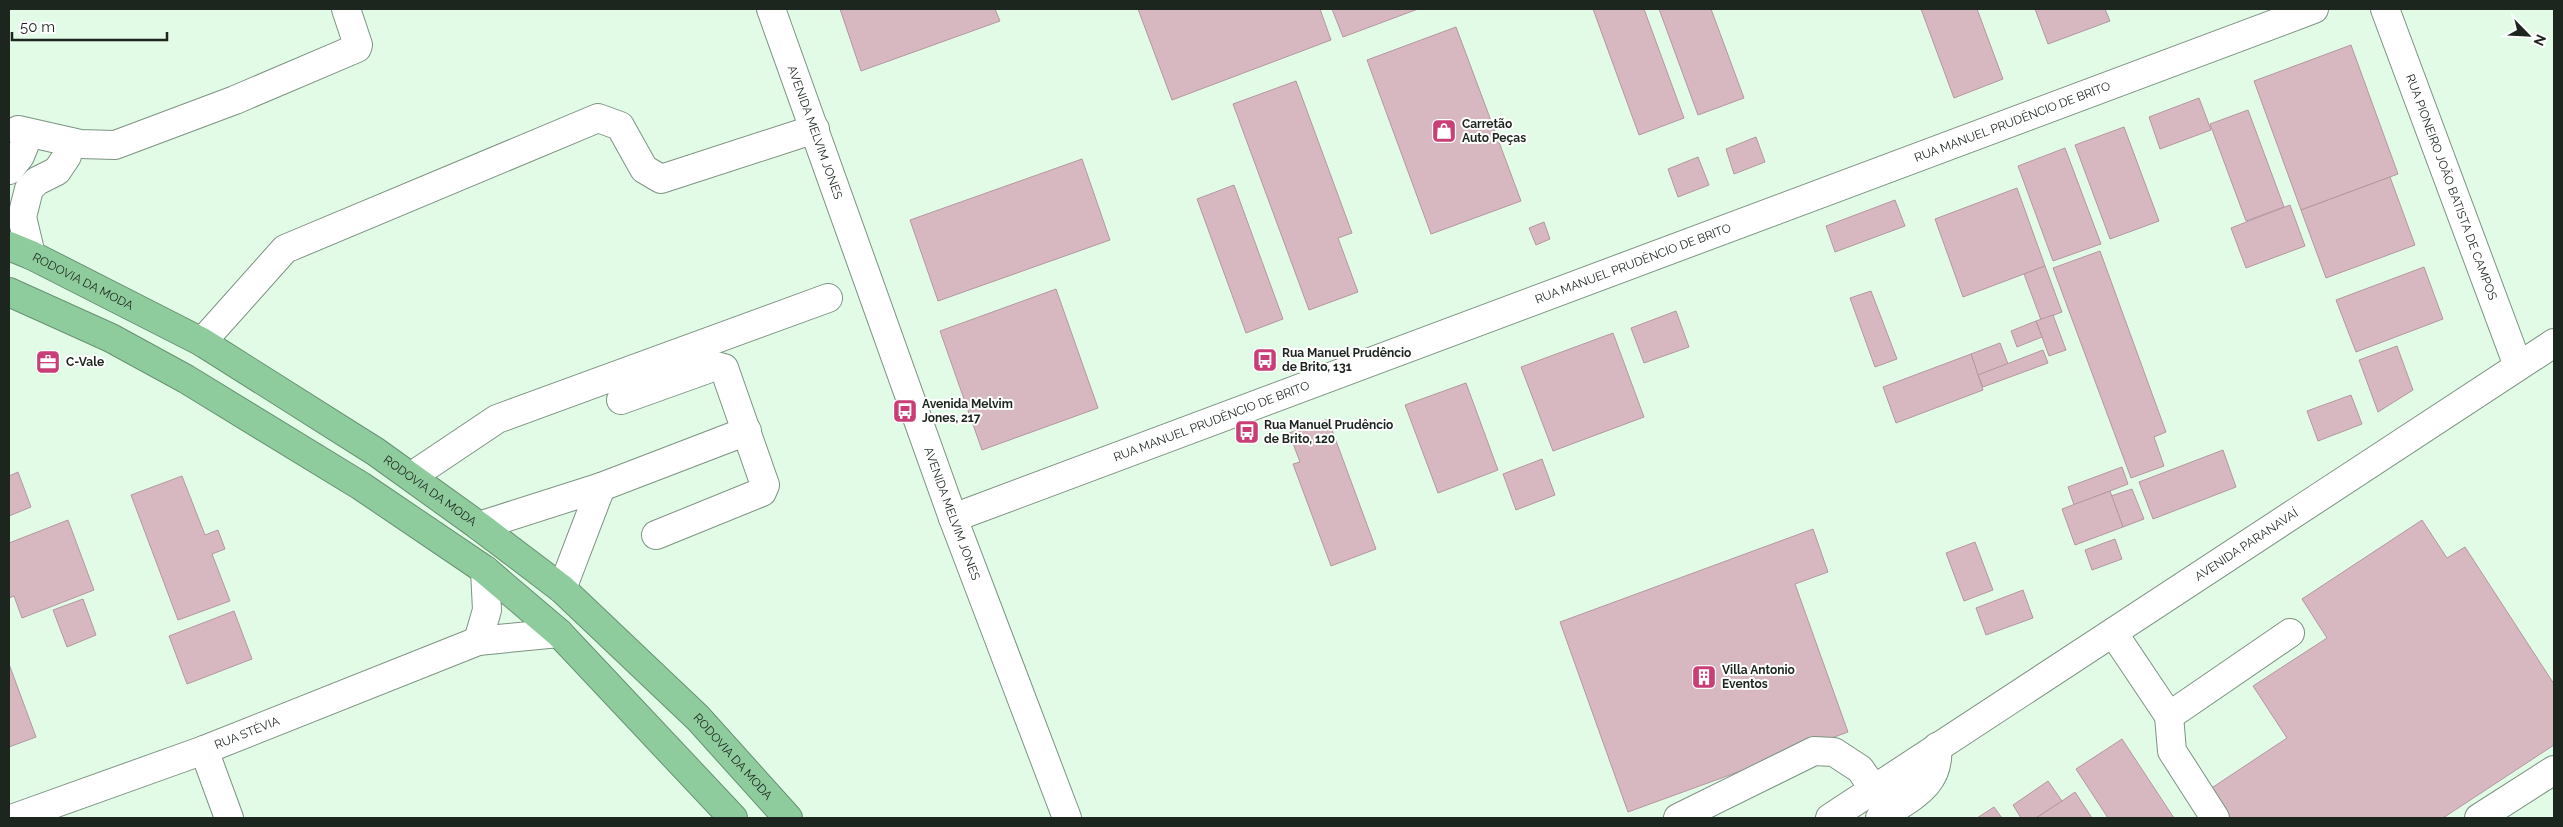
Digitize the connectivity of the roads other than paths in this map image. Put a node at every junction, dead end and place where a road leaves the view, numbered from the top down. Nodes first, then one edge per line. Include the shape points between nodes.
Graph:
1 (346, 9) edge
2 (771, 9) edge
3 (2314, 9) edge
4 (2385, 9) edge
5 (815, 129) junction
6 (69, 142) junction
7 (9, 170) edge
8 (19, 184) edge
9 (20, 250) edge
10 (9, 292) edge
11 (828, 298) dead end
12 (202, 342) junction
13 (2554, 343) edge
14 (2518, 366) junction
15 (622, 400) dead end
16 (747, 431) junction
17 (412, 476) junction
18 (601, 487) junction
19 (953, 518) junction
20 (479, 526) junction
21 (656, 534) dead end
22 (484, 570) junction
23 (562, 589) junction
24 (559, 633) junction
25 (2290, 633) dead end
26 (2114, 634) junction
27 (478, 641) junction
28 (2169, 716) junction
29 (1937, 747) junction
30 (204, 750) junction
31 (2554, 770) edge
32 (1874, 789) junction
33 (14, 818) edge
34 (229, 818) edge
35 (733, 818) edge
36 (788, 818) edge
37 (1067, 818) edge
38 (1678, 818) edge
39 (1830, 818) edge
40 (1880, 818) edge
41 (2214, 818) edge
42 (2479, 818) edge

1 - 6 street via 357,48 235,100 115,145
2 - 5 street, AVENIDA MELVIM JONES
3 - 19 street, RUA MANUEL PRUDÊNCIO DE BRITO
4 - 14 street, RUA PIONEIRO JOÃO BATISTA DE CAMPOS
5 - 12 street via 661,179 644,169 620,126 598,118 285,249
5 - 19 street, AVENIDA MELVIM JONES
6 - 7 street via 23,132 20,156
6 - 8 street via 67,156 57,171 37,181
8 - 9 street
9 - 12 highway, RODOVIA DA MODA
10 - 22 highway via 112,338 186,379 361,486
11 - 17 street via 497,419
12 - 17 highway, RODOVIA DA MODA
13 - 14 street, AVENIDA PARANAVAÍ
14 - 26 street, AVENIDA PARANAVAÍ
15 - 16 street via 716,366 724,368
16 - 18 street
16 - 21 street via 766,485 762,492
17 - 20 highway, RODOVIA DA MODA
18 - 20 street
18 - 23 street
19 - 37 street, AVENIDA MELVIM JONES
20 - 23 highway, RODOVIA DA MODA
22 - 24 highway
22 - 27 street via 487,610
23 - 36 highway, RODOVIA DA MODA via 698,718
24 - 27 street, RUA STÉVIA
24 - 35 highway
25 - 28 street
26 - 28 street
26 - 29 street, AVENIDA PARANAVAÍ
27 - 30 street, RUA STÉVIA
28 - 41 street via 2172,751
29 - 32 street, AVENIDA PARANAVAÍ
29 - 40 street via 1938,761 1929,784
30 - 33 street, RUA STÉVIA
30 - 34 street
31 - 42 street
32 - 38 street via 1860,769 1834,752 1814,751
32 - 39 street, AVENIDA PARANAVAÍ

